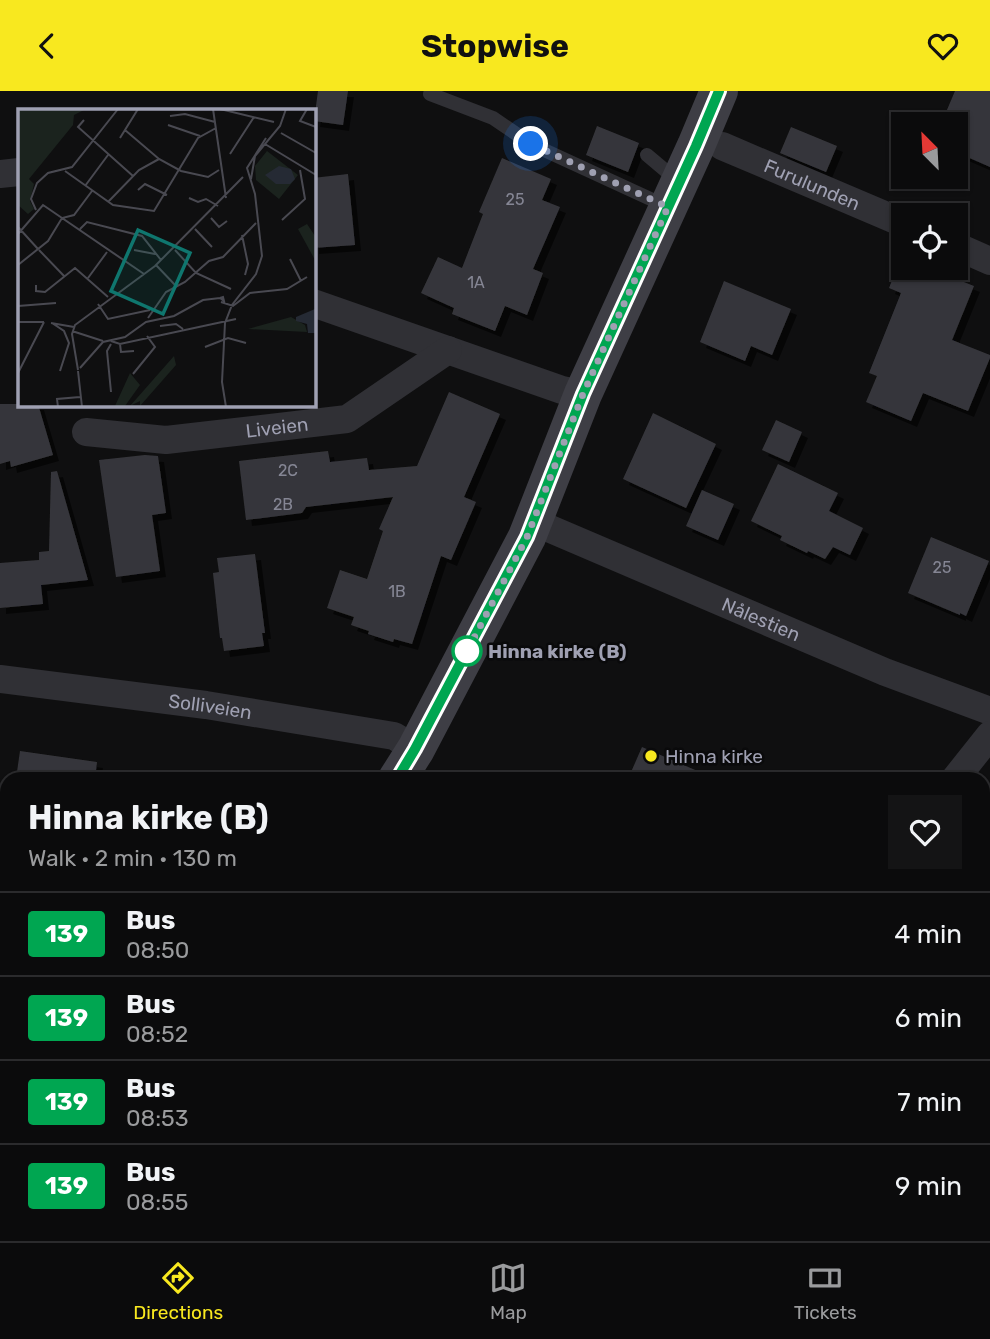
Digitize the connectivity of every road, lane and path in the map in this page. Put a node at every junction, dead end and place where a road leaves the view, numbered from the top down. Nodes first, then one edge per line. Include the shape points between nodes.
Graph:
1 (719, 91) edge
2 (430, 94) dead end
3 (722, 146) dead end
4 (647, 155) dead end
5 (18, 172) edge
6 (0, 174) edge
7 (675, 192) junction
8 (891, 218) edge
9 (968, 251) edge
10 (990, 261) edge
11 (315, 304) edge
12 (447, 350) junction
13 (583, 394) junction
14 (86, 432) dead end
15 (534, 522) junction
16 (0, 679) edge
17 (990, 711) edge
18 (990, 735) edge
19 (406, 764) edge
20 (961, 772) edge

1 - 7 street
2 - 7 lane via 493,118 531,144
3 - 8 street, Furulunden
4 - 7 lane via 666,171
5 - 6 street
7 - 13 street
9 - 10 street
11 - 12 street
12 - 13 street
12 - 14 street, Liveien via 347,419 166,440
13 - 15 street
15 - 17 street, Nålestien via 885,672
15 - 19 street
16 - 19 street, Solliveien via 206,705 394,736
18 - 20 street

